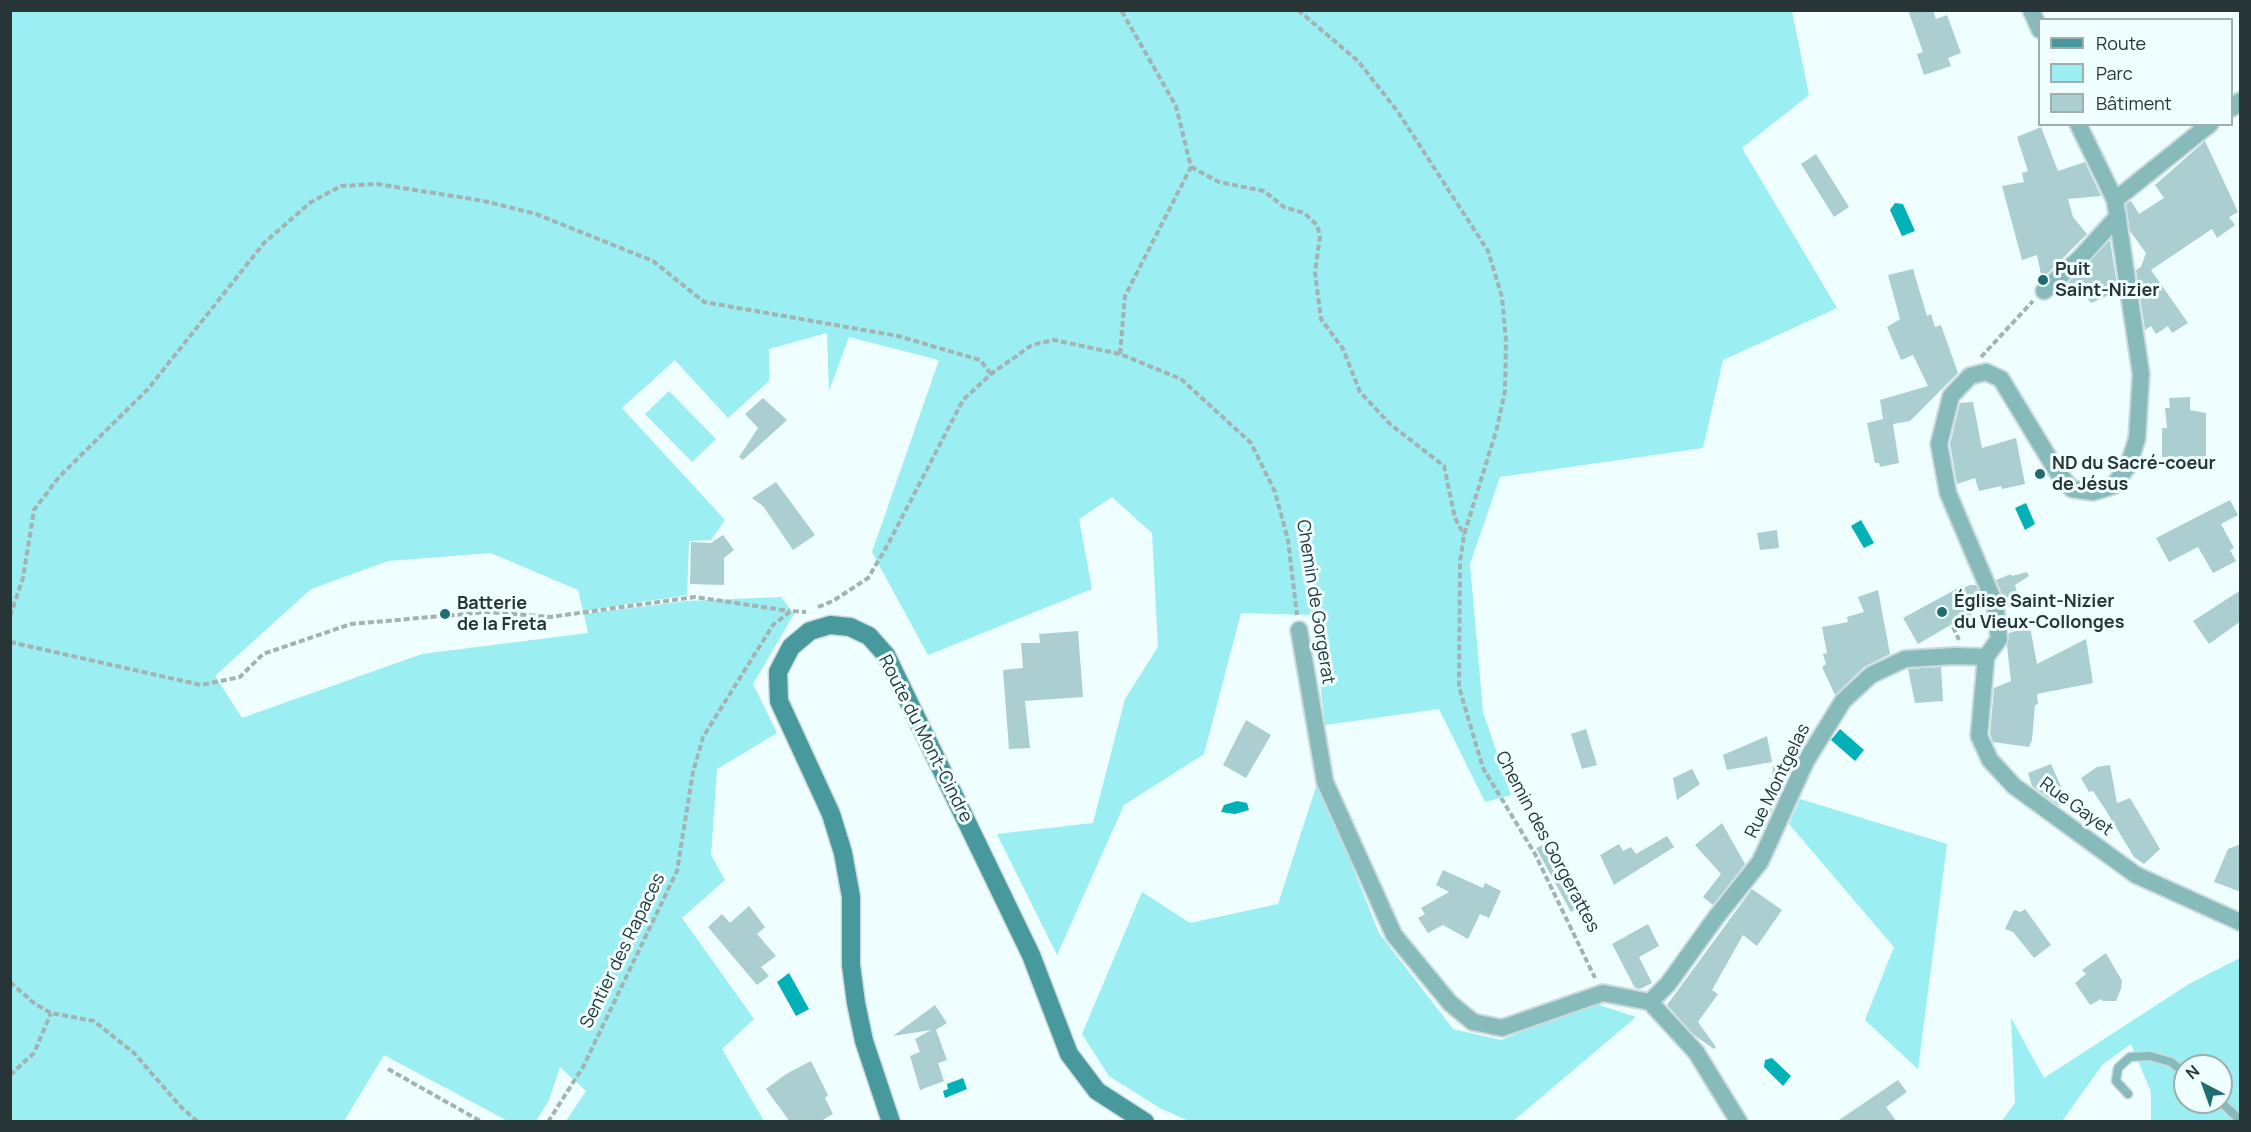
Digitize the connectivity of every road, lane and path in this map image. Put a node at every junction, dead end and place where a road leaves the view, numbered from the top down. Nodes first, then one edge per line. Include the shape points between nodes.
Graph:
1 (1120, 10) edge
2 (1298, 10) edge
3 (2031, 10) edge
4 (2038, 26) edge
5 (2079, 126) edge
6 (2208, 126) edge
7 (1191, 167) junction
8 (2116, 208) junction
9 (2044, 291) joint
10 (1120, 354) junction
11 (991, 374) junction
12 (1970, 376) junction
13 (1464, 535) junction
14 (791, 611) junction
15 (10, 616) edge
16 (1953, 627) dead end
17 (1299, 630) joint
18 (1958, 636) dead end
19 (10, 642) edge
20 (1986, 657) junction
21 (2241, 922) edge
22 (10, 982) edge
23 (1603, 993) junction
24 (1650, 1002) junction
25 (51, 1013) junction
26 (2173, 1064) edge
27 (388, 1069) dead end
28 (10, 1075) edge
29 (2128, 1094) dead end
30 (198, 1122) edge
31 (482, 1122) edge
32 (548, 1122) edge
33 (891, 1122) edge
34 (1145, 1122) edge
35 (1739, 1122) edge

1 - 7 path via 1176,106
2 - 13 path, Chemin des Gorgerattes via 1358,61 1398,112 1488,251 1502,297 1505,391
3 - 4 street
5 - 8 street
6 - 8 street
7 - 10 path via 1125,296
7 - 13 path via 1219,182 1264,191 1284,207 1304,213 1317,225 1320,236 1315,273 1321,319 1343,349 1360,392 1390,424 1444,466 1455,518
8 - 9 street via 2080,258
8 - 12 street via 2141,374 2137,439 2128,466 2113,486 2093,492 2072,489 2058,473 2001,379 1986,372
9 - 12 path via 1983,352
10 - 11 path, Chemin de Gorgerat via 1054,340 1032,345
10 - 17 path, Chemin de Gorgerat via 1181,379 1251,443 1275,492 1288,540
11 - 14 path, Chemin de Gorgerat via 963,400 868,578 833,601 807,612
11 - 15 path via 980,360 898,336 704,302 652,261 536,214 484,201 377,184 341,186 311,202 264,243 148,388 59,477 34,510 23,578
12 - 20 street via 1951,396 1939,444 1948,494 1995,604 1999,639
13 - 23 path, Chemin des Gorgerattes via 1460,562 1459,687 1483,768 1534,854
14 - 19 path via 695,597 550,617 488,612 351,624 263,654 240,677 201,685
14 - 32 path, Sentier des Rapaces via 773,625 703,737 693,772 677,871 583,1068
16 - 18 path
17 - 23 street, Chemin de Gorgerat via 1325,782 1394,935 1450,1003 1473,1022 1502,1028
20 - 21 street, Rue Gayet via 1979,736 1990,760 2014,786 2136,875
20 - 24 street, Rue Montgelas via 1905,659 1871,675 1843,701 1806,761 1760,862 1668,984
22 - 25 path
23 - 24 street
24 - 35 street via 1696,1052
25 - 28 path via 34,1053
25 - 30 path via 94,1021 134,1053
26 - 29 lane via 2150,1056 2130,1057 2118,1068 2116,1081
27 - 31 path
33 - 34 street, Route du Mont-Cindre via 864,1041 856,1003 851,965 851,897 843,853 831,814 779,701 778,672 791,647 810,631 830,625 850,627 869,636 886,655 1031,955 1069,1054 1097,1091

